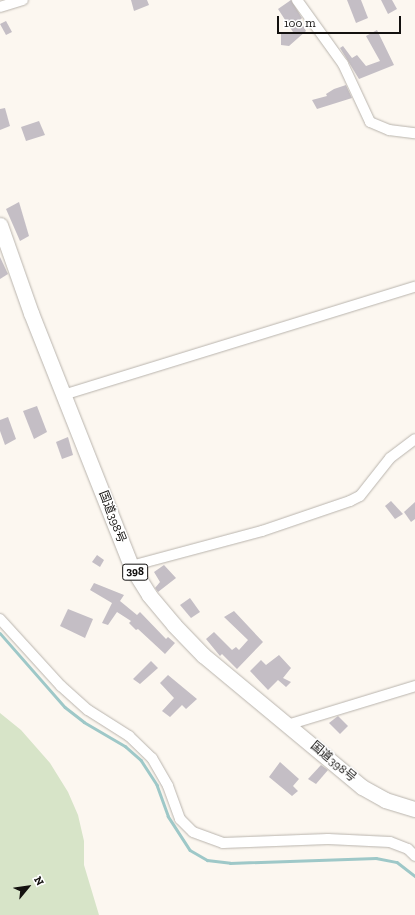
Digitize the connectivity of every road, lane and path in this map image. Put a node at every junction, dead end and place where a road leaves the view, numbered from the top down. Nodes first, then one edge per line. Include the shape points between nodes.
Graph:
1 (23, 0) edge
2 (297, 0) edge
3 (0, 7) edge
4 (415, 133) edge
5 (0, 225) edge
6 (415, 287) edge
7 (63, 395) junction
8 (415, 439) edge
9 (131, 566) junction
10 (0, 618) edge
11 (415, 686) edge
12 (288, 725) junction
13 (415, 809) edge
14 (415, 856) edge

1 - 3 street
2 - 4 street via 343,64 370,122 389,130
5 - 7 highway, 国道398号 / 398
6 - 7 street
7 - 9 highway, 国道398号 / 398
8 - 9 street via 390,458 360,496 350,501 262,531
9 - 12 highway, 国道398号 / 398 via 174,625 203,655
10 - 14 street via 61,686 88,710 129,736 152,758 168,786 180,819 193,832 223,843 328,839 390,842 408,849
11 - 12 street
12 - 13 highway, 国道398号 / 398 via 362,787 385,800

